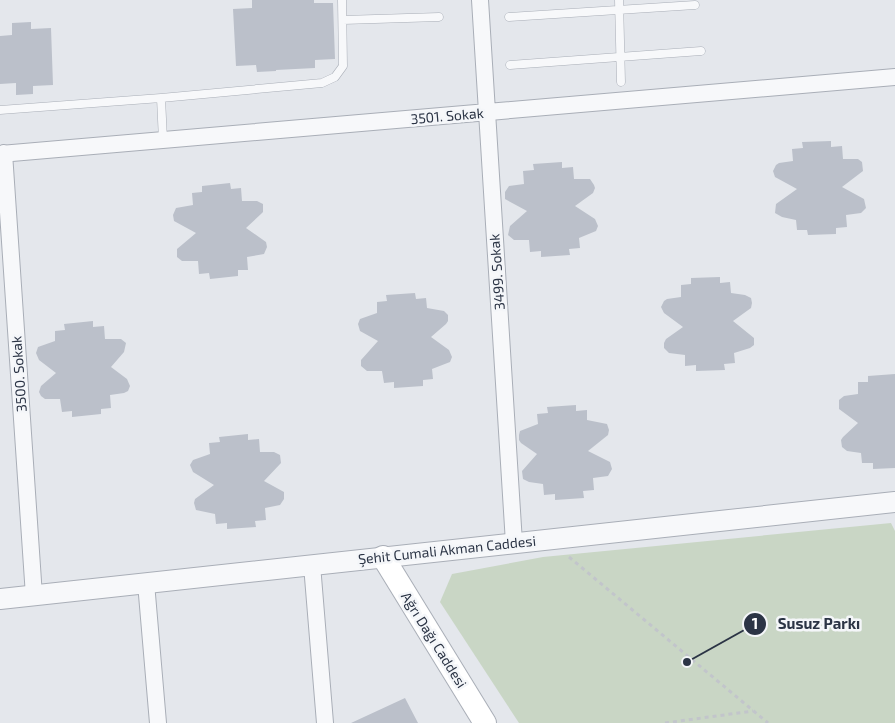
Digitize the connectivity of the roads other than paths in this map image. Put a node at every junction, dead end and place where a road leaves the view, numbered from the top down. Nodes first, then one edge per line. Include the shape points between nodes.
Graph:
1 (342, 0) edge
2 (480, 0) edge
3 (619, 0) edge
4 (696, 5) dead end
5 (619, 10) junction
6 (439, 17) dead end
7 (509, 17) dead end
8 (343, 20) junction
9 (701, 51) dead end
10 (620, 57) junction
11 (510, 65) dead end
12 (895, 77) edge
13 (621, 82) dead end
14 (161, 98) junction
15 (0, 110) edge
16 (487, 112) junction
17 (163, 140) junction
18 (2, 154) edge
19 (895, 502) edge
20 (514, 543) junction
21 (383, 557) junction
22 (312, 565) junction
23 (146, 583) junction
24 (34, 596) junction
25 (0, 599) edge
26 (158, 723) edge
27 (325, 723) edge
28 (485, 723) edge

1 - 8 lane
2 - 16 street, 3499. Sokak
3 - 5 lane
4 - 5 lane
5 - 7 lane
5 - 10 lane
6 - 8 lane
8 - 14 lane via 343,66 334,78 322,83
9 - 10 lane
10 - 11 lane
10 - 13 lane
12 - 16 street, 3501. Sokak
14 - 15 lane
14 - 17 lane
16 - 17 street, 3501. Sokak
16 - 20 street, 3499. Sokak
17 - 18 street, 3501. Sokak
18 - 24 street, 3500. Sokak
19 - 20 street, Şehit Cumali Akman Caddesi
20 - 21 street, Şehit Cumali Akman Caddesi
21 - 22 street, Şehit Cumali Akman Caddesi
21 - 28 main road, Ağrı Dağı Caddesi
22 - 23 street, Şehit Cumali Akman Caddesi
22 - 27 street
23 - 24 street, Şehit Cumali Akman Caddesi
23 - 26 street
24 - 25 street, Şehit Cumali Akman Caddesi

